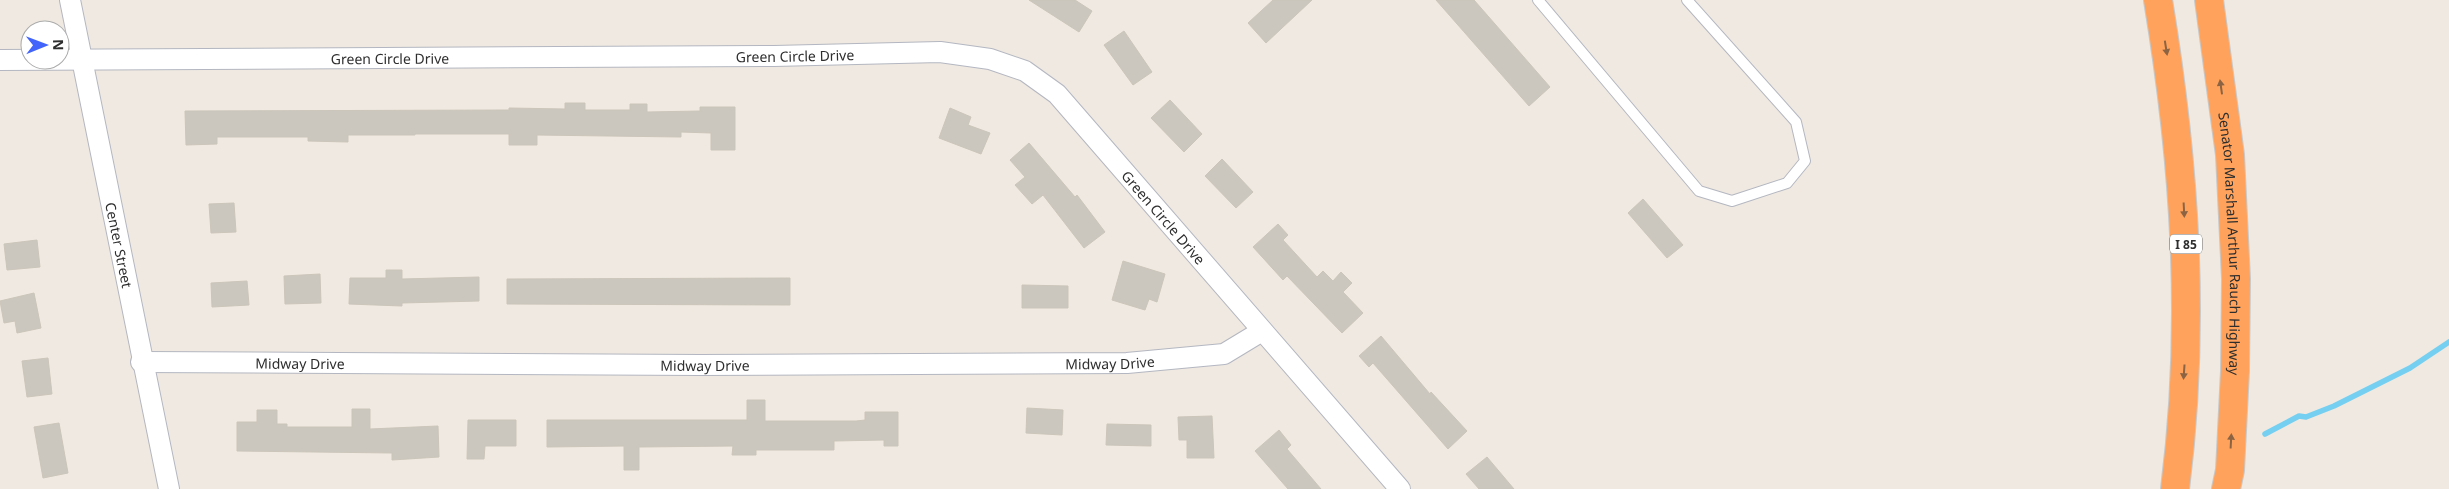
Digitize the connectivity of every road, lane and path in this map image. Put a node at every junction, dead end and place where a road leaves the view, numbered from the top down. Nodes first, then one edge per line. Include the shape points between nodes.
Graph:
1 (70, 0) edge
2 (1538, 0) edge
3 (1688, 0) edge
4 (2158, 0) edge
5 (2209, 0) edge
6 (0, 60) edge
7 (81, 61) junction
8 (1262, 331) junction
9 (142, 362) junction
10 (169, 489) edge
11 (1400, 489) edge
12 (2175, 489) edge
13 (2226, 489) edge

1 - 7 street, Center Street
2 - 3 lane via 1699,190 1732,201 1787,183 1805,161 1796,122
4 -> 12 highway, I 85 via 2172,84 2183,187 2186,255 2187,325
13 -> 5 highway, Senator Marshall Arthur Rauch Highway via 2230,470 2235,371 2236,279 2230,155
6 - 7 street, Green Circle Drive
7 - 8 street, Green Circle Drive via 940,52 990,59 1025,71 1057,94
7 - 9 street, Center Street
8 - 9 street, Midway Drive via 1224,354 1128,363
8 - 11 street, Green Circle Drive
9 - 10 street, Center Street

